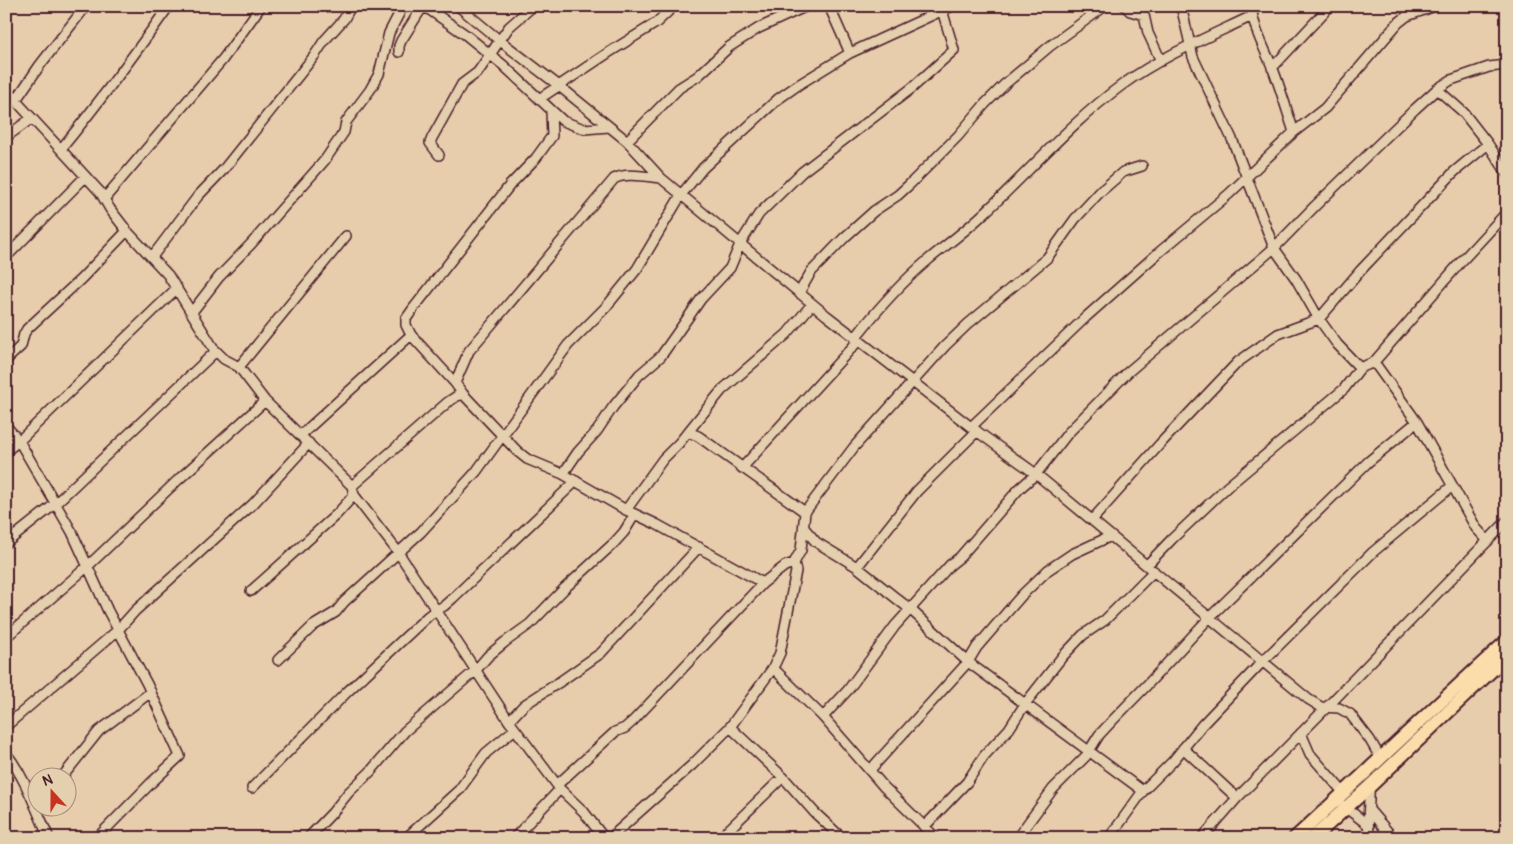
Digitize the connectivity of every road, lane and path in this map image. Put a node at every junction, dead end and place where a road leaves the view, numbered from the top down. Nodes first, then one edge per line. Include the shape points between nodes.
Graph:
1 (86, 6) edge
2 (169, 6) edge
3 (261, 6) edge
4 (351, 6) edge
5 (403, 6) edge
6 (424, 6) edge
7 (458, 6) edge
8 (533, 6) edge
9 (674, 6) edge
10 (807, 6) edge
11 (829, 6) edge
12 (952, 6) edge
13 (1105, 6) edge
14 (1125, 6) edge
15 (1181, 6) edge
16 (1330, 6) edge
17 (1435, 6) edge
18 (437, 10) edge
19 (942, 10) junction
20 (1252, 11) edge
21 (499, 40) junction
22 (1190, 45) junction
23 (400, 52) dead end
24 (850, 53) junction
25 (490, 54) junction
26 (1161, 61) junction
27 (1507, 65) edge
28 (1272, 68) junction
29 (558, 86) junction
30 (1438, 89) junction
31 (6, 90) edge
32 (539, 99) junction
33 (16, 100) junction
34 (551, 112) junction
35 (32, 118) junction
36 (609, 127) junction
37 (1294, 132) junction
38 (6, 137) edge
39 (627, 141) junction
40 (1488, 144) junction
41 (61, 149) junction
42 (439, 155) dead end
43 (1142, 166) dead end
44 (1507, 173) edge
45 (1247, 176) junction
46 (85, 177) junction
47 (662, 178) junction
48 (680, 195) junction
49 (104, 199) junction
50 (1507, 212) edge
51 (127, 232) junction
52 (346, 236) dead end
53 (740, 244) junction
54 (1274, 248) junction
55 (6, 257) edge
56 (152, 257) junction
57 (177, 288) junction
58 (799, 293) junction
59 (812, 304) junction
60 (192, 312) junction
61 (1319, 319) junction
62 (411, 335) junction
63 (857, 339) junction
64 (216, 351) junction
65 (6, 360) edge
66 (1374, 362) junction
67 (239, 367) junction
68 (1360, 368) junction
69 (912, 382) junction
70 (456, 383) junction
71 (463, 394) junction
72 (265, 401) junction
73 (1417, 422) junction
74 (6, 426) edge
75 (974, 429) junction
76 (688, 432) junction
77 (301, 435) junction
78 (503, 436) junction
79 (19, 441) junction
80 (309, 443) junction
81 (6, 451) edge
82 (742, 468) junction
83 (563, 474) junction
84 (1036, 474) junction
85 (576, 481) junction
86 (1452, 487) junction
87 (353, 491) junction
88 (56, 504) junction
89 (626, 510) junction
90 (805, 512) junction
91 (635, 514) junction
92 (1092, 520) junction
93 (1507, 521) edge
94 (804, 528) junction
95 (1111, 536) junction
96 (1488, 541) junction
97 (6, 542) edge
98 (816, 542) junction
99 (699, 547) junction
100 (801, 550) junction
101 (398, 552) junction
102 (794, 563) junction
103 (88, 566) junction
104 (857, 567) junction
105 (1150, 568) junction
106 (763, 583) junction
107 (251, 591) dead end
108 (436, 610) junction
109 (910, 610) junction
110 (1210, 617) junction
111 (118, 630) junction
112 (6, 637) edge
113 (1507, 641) edge
114 (1507, 656) edge
115 (278, 660) dead end
116 (1263, 661) junction
117 (968, 662) junction
118 (773, 668) junction
119 (476, 670) junction
120 (151, 692) junction
121 (1025, 704) junction
122 (1326, 708) junction
123 (823, 717) junction
124 (509, 721) junction
125 (6, 726) edge
126 (730, 727) junction
127 (515, 729) junction
128 (1301, 734) junction
129 (1183, 748) junction
130 (1088, 750) junction
131 (6, 753) edge
132 (1381, 759) junction
133 (71, 766) edge
134 (870, 770) junction
135 (783, 777) junction
136 (558, 787) junction
137 (1369, 787) junction
138 (28, 788) edge
139 (252, 788) dead end
140 (1142, 791) junction
141 (1237, 798) junction
142 (1342, 800) junction
143 (1370, 811) junction
144 (41, 816) edge
145 (1367, 824) junction
146 (924, 827) junction
147 (48, 837) edge
148 (838, 837) edge
149 (97, 838) edge
150 (308, 838) edge
151 (406, 838) edge
152 (514, 838) edge
153 (604, 838) edge
154 (610, 838) edge
155 (720, 838) edge
156 (936, 838) edge
157 (1017, 838) edge
158 (1109, 838) edge
159 (1202, 838) edge
160 (1295, 838) edge
161 (1313, 838) edge
162 (1370, 838) edge
163 (1393, 838) edge

1 - 33 street
2 - 41 street
3 - 49 street via 223,59
4 - 56 street via 316,55 224,169 198,196
5 - 60 street via 389,33 374,82 325,160 218,277
6 - 18 street
6 - 23 street via 398,46
7 - 21 street
8 - 21 street
9 - 29 street via 656,23
10 - 39 street via 759,28 729,47 698,76 679,88
11 - 24 street
12 - 19 street
13 - 58 street via 1005,84 898,196 874,211 845,237 811,272
14 - 26 street via 1144,15 1149,38
15 - 22 street
16 - 28 street
17 - 37 street via 1407,16 1398,23 1325,108
18 - 25 street
19 - 24 street
19 - 53 street via 954,50 912,88 802,172 759,214
20 - 22 street
20 - 28 street
21 - 25 street
21 - 29 street
22 - 26 street
22 - 45 street
24 - 48 street via 778,99 710,161
25 - 32 street
25 - 42 street via 478,72 462,84 432,138 430,143
26 - 63 street via 1123,84 1066,133 978,219 926,262 878,309
27 - 30 street via 1451,80
28 - 37 street
29 - 32 street
29 - 36 street
30 - 40 street via 1463,112
30 - 54 street
31 - 33 street
32 - 34 street
33 - 35 street
34 - 36 street via 574,126 590,130
34 - 62 street via 552,136 406,319
35 - 38 street
35 - 41 street
36 - 39 street
37 - 45 street
39 - 47 street
40 - 44 street
40 - 61 street via 1454,172
41 - 46 street
43 - 69 street via 1123,172 1113,180 1076,219 1047,258 968,324
45 - 54 street
45 - 75 street via 1086,317
46 - 49 street
46 - 55 street
47 - 48 street
47 - 70 street via 619,176 614,180 469,351
48 - 53 street
48 - 78 street via 637,269 606,307 568,345
49 - 51 street
50 - 66 street
51 - 56 street
51 - 65 street via 27,329 21,346
52 - 67 street
53 - 58 street
53 - 83 street via 730,268 701,299 661,356 639,375
54 - 61 street
54 - 84 street via 1128,372 1068,432
56 - 57 street
57 - 60 street
57 - 79 street
58 - 59 street
59 - 63 street
59 - 76 street via 787,334 722,390
60 - 64 street
61 - 68 street
61 - 92 street via 1278,334 1238,362
62 - 70 street
62 - 77 street
63 - 69 street
63 - 82 street
64 - 67 street
64 - 88 street
66 - 68 street
66 - 73 street
67 - 72 street
68 - 105 street via 1344,389 1227,487 1172,539
69 - 75 street
69 - 90 street via 854,447
70 - 71 street
71 - 78 street
71 - 87 street via 448,402
72 - 77 street
72 - 103 street
73 - 86 street
73 - 110 street via 1368,462
74 - 79 street
75 - 84 street
75 - 104 street via 918,491
76 - 82 street
76 - 89 street via 663,459
77 - 80 street
78 - 83 street via 527,458
78 - 101 street via 476,472 422,532
79 - 81 street
79 - 88 street
80 - 87 street
80 - 111 street via 253,504
82 - 90 street
83 - 85 street
84 - 92 street
84 - 109 street
85 - 89 street
85 - 108 street
86 - 96 street via 1476,528
86 - 116 street via 1373,552
87 - 101 street
87 - 107 street via 329,521
88 - 97 street
88 - 103 street
89 - 91 street
90 - 94 street
91 - 99 street
91 - 119 street via 614,543 530,624 488,656
92 - 95 street
93 - 96 street
94 - 98 street
94 - 100 street
95 - 105 street
95 - 117 street via 1072,554 1048,570 1022,595
96 - 122 street
98 - 100 street
98 - 104 street
99 - 106 street
99 - 124 street via 601,653 524,705
100 - 102 street
101 - 108 street
101 - 115 street via 336,612 313,626
102 - 106 street
102 - 118 street via 796,571 780,653
103 - 111 street
103 - 112 street
104 - 109 street
105 - 110 street
105 - 121 street via 1106,620 1062,656
106 - 136 street via 633,722 615,732
108 - 119 street
108 - 139 street via 373,666
109 - 117 street
109 - 123 street
110 - 116 street
110 - 130 street
111 - 120 street
111 - 125 street
113 - 132 highway
114 - 137 highway
116 - 122 street via 1308,699
116 - 129 street
117 - 121 street
117 - 134 street
118 - 123 street
118 - 126 street
119 - 124 street
119 - 150 street via 405,731
120 - 133 street via 99,731
120 - 149 street via 180,756
121 - 130 street
121 - 146 street via 967,782
122 - 128 street
122 - 132 street via 1339,708 1350,714
123 - 134 street
124 - 127 street
126 - 135 street
126 - 154 street
127 - 136 street
127 - 151 street via 486,753 459,790
128 - 141 street
128 - 142 street via 1310,754
129 - 140 street
129 - 141 street
130 - 140 street
130 - 157 street via 1086,756 1053,789
131 - 138 street
132 - 142 highway
134 - 146 street
135 - 148 street
135 - 155 street
136 - 152 street
136 - 153 street via 584,812
137 - 142 highway
137 - 143 street
140 - 158 street
141 - 159 street
142 - 145 street
142 - 160 highway
142 - 161 highway
143 - 145 street
143 - 163 street
144 - 147 street
145 - 162 street
146 - 156 street

